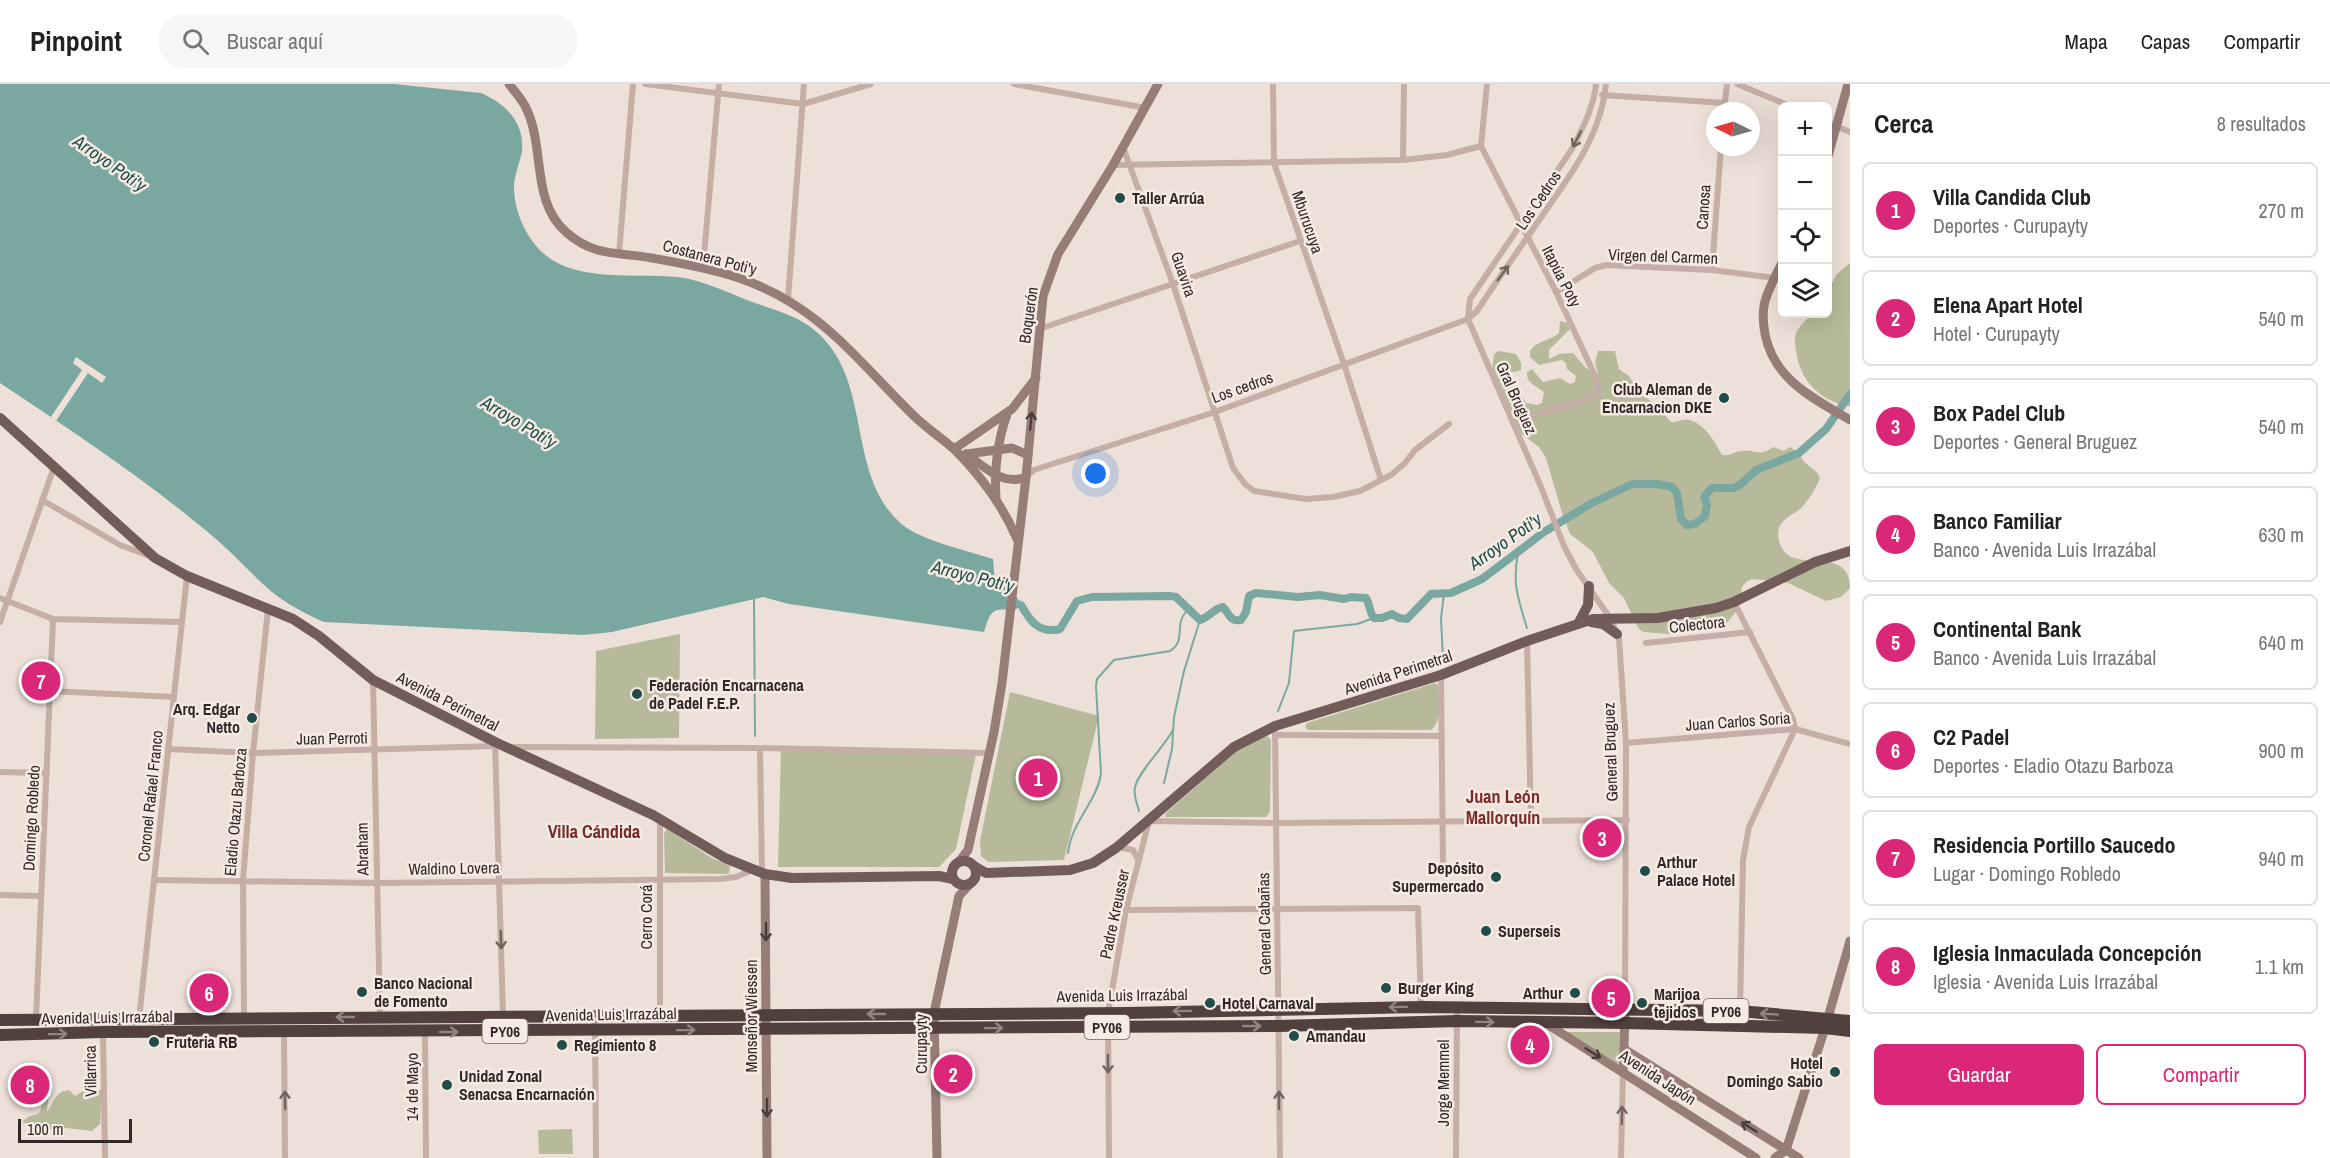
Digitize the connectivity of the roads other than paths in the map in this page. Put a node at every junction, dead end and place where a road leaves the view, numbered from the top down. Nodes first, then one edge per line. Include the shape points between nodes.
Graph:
1 (509, 84) edge
2 (633, 84) edge
3 (645, 84) edge
4 (719, 84) edge
5 (804, 84) edge
6 (871, 84) edge
7 (1015, 84) edge
8 (1158, 84) edge
9 (1273, 84) edge
10 (1404, 84) edge
11 (1487, 84) edge
12 (1596, 84) edge
13 (1606, 84) edge
14 (1727, 84) edge
15 (1737, 84) edge
16 (1848, 84) edge
17 (718, 93) junction
18 (1595, 94) junction
19 (1605, 95) junction
20 (1710, 102) edge
21 (1725, 102) edge
22 (1780, 102) edge
23 (802, 104) junction
24 (1146, 108) junction
25 (1832, 125) edge
26 (1850, 132) edge
27 (1481, 146) junction
28 (1123, 147) junction
29 (1720, 156) edge
30 (1403, 160) junction
31 (1274, 163) junction
32 (1113, 165) junction
33 (1131, 165) junction
34 (1521, 227) junction
35 (1528, 239) junction
36 (1300, 241) junction
37 (619, 254) junction
38 (1782, 264) edge
39 (703, 267) junction
40 (1712, 270) junction
41 (1775, 278) junction
42 (1173, 284) junction
43 (1556, 292) junction
44 (788, 299) junction
45 (1468, 319) junction
46 (1039, 329) junction
47 (1344, 364) junction
48 (1036, 378) junction
49 (1215, 412) junction
50 (1007, 414) junction
51 (0, 418) edge
52 (1850, 420) edge
53 (1513, 422) junction
54 (1449, 424) dead end
55 (954, 449) junction
56 (996, 452) junction
57 (966, 454) junction
58 (1028, 455) junction
59 (54, 467) junction
60 (994, 474) junction
61 (1026, 477) junction
62 (1381, 480) junction
63 (1541, 487) joint
64 (996, 498) junction
65 (42, 500) junction
66 (1018, 541) junction
67 (1850, 551) edge
68 (155, 558) junction
69 (187, 576) junction
70 (1589, 586) junction
71 (0, 598) edge
72 (7, 601) junction
73 (1734, 602) junction
74 (268, 608) junction
75 (1610, 618) junction
76 (1637, 618) junction
77 (53, 619) junction
78 (0, 622) edge
79 (182, 622) junction
80 (1581, 623) junction
81 (1750, 632) junction
82 (1618, 636) junction
83 (1527, 641) junction
84 (1646, 643) dead end
85 (1442, 675) junction
86 (374, 680) junction
87 (50, 691) junction
88 (174, 697) junction
89 (1795, 729) junction
90 (1275, 731) junction
91 (1442, 736) junction
92 (1626, 744) junction
93 (1850, 744) edge
94 (499, 745) junction
95 (760, 748) junction
96 (168, 749) junction
97 (373, 751) junction
98 (253, 753) junction
99 (990, 753) junction
100 (0, 772) edge
101 (46, 773) junction
102 (660, 819) junction
103 (1531, 820) junction
104 (1627, 820) junction
105 (1149, 821) junction
106 (1443, 821) junction
107 (1276, 823) junction
108 (1118, 847) junction
109 (968, 850) junction
110 (1139, 861) junction
111 (973, 865) junction
112 (1443, 870) dead end
113 (760, 872) junction
114 (954, 873) junction
115 (986, 873) junction
116 (660, 879) junction
117 (154, 880) junction
118 (243, 880) junction
119 (499, 881) junction
120 (376, 883) junction
121 (971, 883) junction
122 (0, 895) edge
123 (41, 896) junction
124 (958, 896) junction
125 (1126, 910) junction
126 (1277, 910) junction
127 (1850, 940) edge
128 (1421, 1007) junction
129 (1457, 1008) junction
130 (1278, 1009) junction
131 (1625, 1009) junction
132 (1740, 1011) junction
133 (934, 1013) junction
134 (1108, 1013) junction
135 (766, 1014) junction
136 (660, 1015) junction
137 (503, 1016) junction
138 (595, 1016) junction
139 (380, 1017) junction
140 (425, 1017) junction
141 (244, 1018) junction
142 (284, 1018) junction
143 (36, 1019) junction
144 (103, 1019) junction
145 (139, 1019) junction
146 (0, 1020) edge
147 (1850, 1021) edge
148 (1456, 1022) junction
149 (1544, 1022) junction
150 (1625, 1023) junction
151 (1827, 1023) junction
152 (1279, 1026) junction
153 (1108, 1027) junction
154 (766, 1028) junction
155 (935, 1029) junction
156 (595, 1031) junction
157 (1850, 1031) edge
158 (103, 1032) junction
159 (284, 1032) junction
160 (425, 1032) junction
161 (0, 1035) edge
162 (1624, 1049) junction
163 (1623, 1072) junction
164 (1786, 1150) junction
165 (105, 1158) edge
166 (285, 1158) edge
167 (426, 1158) edge
168 (596, 1158) edge
169 (767, 1158) edge
170 (937, 1158) edge
171 (1109, 1158) edge
172 (1280, 1158) edge
173 (1456, 1158) edge
174 (1621, 1158) edge
175 (1756, 1158) edge
176 (1775, 1158) edge
177 (1799, 1158) edge

1 - 37 street, Costanera Poti'y via 527,110 545,196 556,221 585,246
2 - 37 street
3 - 17 street
4 - 17 street
5 - 23 street
6 - 23 street
7 - 24 street
8 - 24 street, Boquerón
9 - 31 street, Mburucuya
10 - 30 street
11 - 27 street
12 - 18 street
13 - 19 street, Los Cedros
14 - 21 street
15 - 22 street
16 - 25 street
17 - 23 street
17 - 39 street
18 - 19 street
18 -> 34 street via 1572,149
19 - 20 street
19 - 35 street, Los Cedros via 1598,122 1579,162
23 - 44 street
24 - 28 street, Boquerón
25 - 26 street
27 - 30 street
27 - 34 street, Itapúa Poty
28 - 32 street, Boquerón
28 - 33 street, Guavira
29 - 40 street, Canosa
30 - 31 street
31 - 33 street
31 - 36 street, Mburucuya
32 - 33 street
32 - 46 street, Boquerón via 1058,254 1043,296
33 - 42 street, Guavira
34 - 35 street, Itapúa Poty
34 - 45 street via 1470,299
35 - 43 street, Itapúa Poty
45 -> 35 street, Los Cedros
36 - 42 street
36 - 47 street, Mburucuya
37 - 39 street, Costanera Poti'y
38 - 41 street
39 - 44 street, Costanera Poti'y
40 - 41 street, Virgen del Carmen
40 - 43 street, Virgen del Carmen via 1606,266 1595,268
41 - 52 street via 1763,309 1772,356 1786,378
42 - 46 street
42 - 49 street, Guavira
43 - 53 street, Itapúa Poty via 1597,380 1599,395
44 - 55 street, Costanera Poti'y via 839,338 915,417
45 - 47 street, Los cedros
45 - 53 street, Gral Bruguez
46 - 48 street, Boquerón
47 - 49 street, Los cedros
47 - 62 street, Mburucuya
48 - 50 street
58 -> 48 street, Boquerón
49 - 61 street, Los cedros via 1034,470
49 - 62 street, Guavira via 1233,468 1254,491 1306,499 1333,497 1360,491
50 - 55 street
50 - 56 street
51 - 59 main road, Avenida Perimetral
53 - 63 street, Gral Bruguez
54 - 62 street, Guavira
55 - 57 street
55 - 64 street, Costanera Poti'y
56 - 57 street
56 - 58 street via 1012,448
56 - 60 street
57 - 60 street
58 - 61 street, Boquerón
59 - 65 street
59 - 68 main road, Avenida Perimetral
60 - 61 street via 1009,481
60 - 64 street
61 - 66 street, Boquerón
63 - 70 street, General Bruguez via 1564,546
64 - 66 street
65 - 68 street via 120,545
65 - 72 street
66 - 99 street, Boquerón
67 - 73 main road, Avenida Perimetral via 1815,562
68 - 69 main road, Avenida Perimetral
69 - 74 main road, Avenida Perimetral
69 - 79 street, Coronel Rafael Franco
70 - 75 street, General Bruguez
70 - 80 main road via 1588,605
71 - 72 street
72 - 77 street
72 - 78 street
73 - 76 main road, Avenida Perimetral via 1683,615
73 - 81 street
74 - 86 main road, Avenida Perimetral via 311,630
74 - 98 street, Eladio Otazu Barboza
75 - 76 main road, Avenida Perimetral
75 - 80 main road, Avenida Perimetral
75 - 82 street, General Bruguez
76 - 82 main road
77 - 79 street
77 - 87 street, Domingo Robledo
79 - 88 street, Coronel Rafael Franco
80 - 82 main road via 1603,624
80 - 83 main road, Avenida Perimetral
81 - 84 street, Colectora
81 - 89 street
82 - 92 street, General Bruguez
83 - 85 main road, Avenida Perimetral
83 - 103 street
85 - 90 main road, Avenida Perimetral
85 - 91 street
86 - 94 main road, Avenida Perimetral
86 - 97 street, Abraham
87 - 88 street
87 - 101 street, Domingo Robledo
88 - 96 street, Coronel Rafael Franco
89 - 92 street, Juan Carlos Soria
89 - 93 street, Juan Carlos Soria
89 - 132 street via 1749,827 1743,860
90 - 91 street
90 - 105 main road, Avenida Perimetral via 1234,747
90 - 107 street, General Cabañas
91 - 106 street
92 - 104 street, General Bruguez
94 - 95 street, Juan Perroti
94 - 97 street, Juan Perroti
94 - 102 main road, Avenida Perimetral
94 - 119 street
95 - 99 street, Juan Perroti
95 - 113 street
96 - 98 street, Juan Perroti
96 - 117 street, Coronel Rafael Franco
97 - 98 street, Juan Perroti
97 - 120 street, Abraham
98 - 118 street, Eladio Otazu Barboza
99 - 109 street
100 - 101 street
101 - 123 street, Domingo Robledo
102 - 113 main road, Avenida Perimetral via 714,852
102 - 116 street, Cerro Corá
103 - 104 street
103 - 106 street
104 - 131 street, General Bruguez
105 - 107 street
105 - 108 main road, Avenida Perimetral
105 - 110 street, Padre Kreusser
106 - 107 street
106 - 112 street
107 - 126 street, General Cabañas
108 - 110 street via 1133,850
108 - 115 main road, Avenida Perimetral via 1093,863 1070,870
109 - 111 street
109 - 114 street
110 - 125 street, Padre Kreusser
111 - 114 main road, Avenida Perimetral via 965,861
111 - 115 main road, Avenida Perimetral
111 - 121 main road via 976,874
113 - 114 main road, Avenida Perimetral via 792,878
113 - 116 street, Waldino Lovera via 720,879
113 -> 135 street, Monseñor Wiessen
114 - 121 main road, Avenida Perimetral via 962,886
114 - 124 street, Curupayty
115 - 121 main road, Avenida Perimetral
116 - 119 street, Waldino Lovera
116 - 136 street, Cerro Corá
117 - 118 street, Waldino Lovera
117 - 145 street, Coronel Rafael Franco
118 - 120 street, Waldino Lovera
118 - 141 street, Eladio Otazu Barboza
119 - 120 street, Waldino Lovera
119 -> 137 street
120 - 139 street, Abraham
121 - 124 street
122 - 123 street
123 - 143 street, Domingo Robledo
124 - 133 street, Curupayty
125 - 126 street
125 - 134 street, Padre Kreusser
126 - 128 street via 1418,908
126 - 130 street, General Cabañas
127 - 151 street
128 - 129 highway, Avenida Luis Irrazábal / PY06
128 -> 130 highway, Avenida Luis Irrazábal / PY06
129 - 131 highway, Avenida Luis Irrazábal / PY06
129 - 148 street, Jorge Memmel
130 -> 134 highway, Avenida Luis Irrazábal / PY06
130 - 152 street, General Cabañas
131 - 132 highway, Avenida Luis Irrazábal / PY06
131 - 150 street, General Bruguez
151 -> 132 highway, Avenida Luis Irrazábal / PY06
133 - 134 highway, Avenida Luis Irrazábal / PY06
133 -> 135 highway, PY06
133 - 155 street, Curupayty
134 - 153 street, Padre Kreusser
135 - 136 highway, PY06
135 - 154 street, Monseñor Wiessen
136 - 138 highway, PY06
137 - 138 highway, PY06
137 - 140 highway, PY06
138 - 156 street
139 - 140 highway, PY06
139 -> 142 highway, PY06
140 - 160 street, 14 de Mayo
141 - 142 highway, PY06
141 - 145 highway, PY06
142 - 159 street
143 - 144 highway, PY06
143 - 146 highway, PY06
144 - 145 highway, PY06
144 - 158 street, Villarrica
147 - 151 highway, Avenida Luis Irrazábal / PY06
148 -> 149 highway, Avenida Luis Irrazábal / PY06
148 - 152 highway, Avenida Luis Irrazábal / PY06
148 - 173 street, Jorge Memmel
149 - 150 highway, Avenida Luis Irrazábal / PY06
149 -> 163 street, Avenida Japón
150 - 151 highway, Avenida Luis Irrazábal / PY06
150 - 162 street, General Bruguez
151 - 157 highway, Avenida Luis Irrazábal / PY06
151 - 164 street
153 -> 152 highway, PY06
172 -> 152 street, General Cabañas
155 -> 153 highway, PY06
153 -> 171 street, Padre Kreusser
154 - 155 highway, Avenida Luis Irrazábal / PY06
156 -> 154 highway, Avenida Luis Irrazábal / PY06
154 -> 169 street, Monseñor Wiessen
155 - 170 street, Curupayty
160 -> 156 highway, Avenida Luis Irrazábal / PY06
156 - 168 street
158 - 159 highway, Avenida Luis Irrazábal / PY06
161 -> 158 highway, Avenida Luis Irrazábal / PY06
158 - 165 street, Villarrica
159 - 160 highway, Avenida Luis Irrazábal / PY06
166 -> 159 street
160 - 167 street, 14 de Mayo
162 - 163 street, General Bruguez
164 -> 162 street, Avenida Japón
174 -> 163 street
163 - 175 street, Avenida Japón
164 - 176 street
164 - 177 street, Avenida Japón

